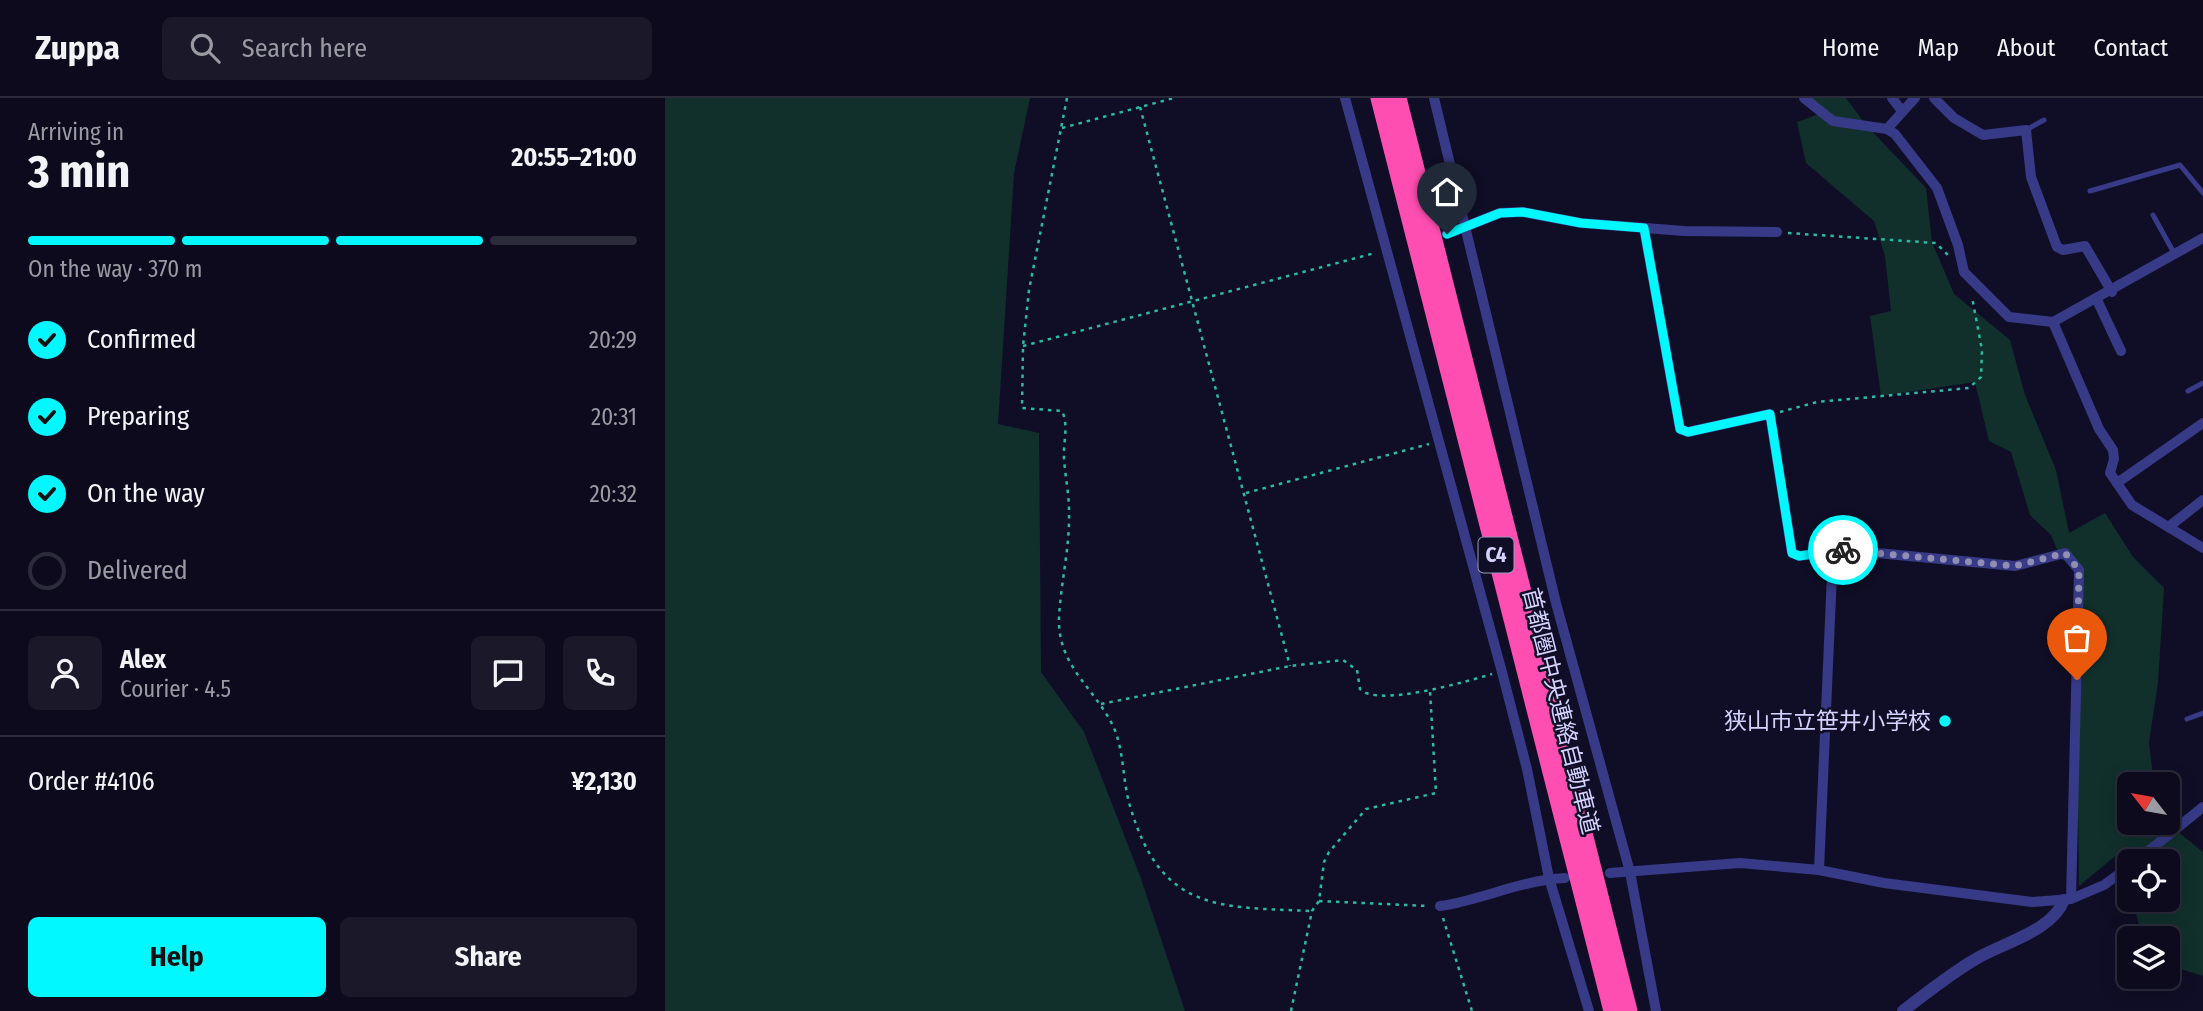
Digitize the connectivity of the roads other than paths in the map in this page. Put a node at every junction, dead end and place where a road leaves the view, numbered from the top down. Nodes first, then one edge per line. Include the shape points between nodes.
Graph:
1 (1345, 98) edge
2 (1380, 98) edge
3 (1397, 98) edge
4 (1434, 98) edge
5 (1804, 98) edge
6 (1892, 98) edge
7 (1915, 98) edge
8 (1934, 98) edge
9 (1902, 110) junction
10 (2044, 120) dead end
11 (1887, 129) junction
12 (2026, 130) junction
13 (2089, 191) dead end
14 (2203, 193) edge
15 (2153, 215) dead end
16 (1464, 226) junction
17 (1644, 228) junction
18 (1777, 232) road end
19 (1447, 234) dead end
20 (2203, 237) edge
21 (2175, 256) junction
22 (2112, 292) junction
23 (2097, 300) junction
24 (2053, 322) junction
25 (2121, 351) dead end
26 (2203, 383) edge
27 (2188, 391) dead end
28 (2203, 423) edge
29 (2117, 483) junction
30 (2203, 500) edge
31 (2171, 526) junction
32 (2203, 548) edge
33 (1833, 551) junction
34 (2203, 712) edge
35 (2187, 719) dead end
36 (2203, 807) edge
37 (2151, 849) edge
38 (1819, 870) junction
39 (1630, 872) junction
40 (1611, 873) dead end
41 (2117, 876) edge
42 (1549, 878) junction
43 (1565, 878) dead end
44 (2068, 900) junction
45 (1440, 906) road end
46 (1589, 1011) edge
47 (1613, 1011) edge
48 (1628, 1011) edge
49 (1655, 1011) edge
50 (1903, 1011) edge

1 - 42 street via 1527,769
2 - 47 highway, 首都圏中央連絡自動車道 / C4
3 - 48 highway, 首都圏中央連絡自動車道 / C4
4 - 16 street
5 - 11 street via 1833,121
6 - 9 street
7 - 9 street
8 - 12 street via 1954,118 1983,135
9 - 11 street
10 - 12 lane
11 - 24 street via 1937,188 1966,275 2009,317
12 - 22 street via 2031,177 2057,247 2085,246
13 - 14 lane via 2180,165
15 - 21 lane
16 - 17 street via 1500,213 1523,212
16 - 19 street
16 - 39 street via 1556,603
17 - 18 street
17 - 33 street via 1680,429 1688,432 1770,414 1792,553
20 - 21 street
21 - 22 street
22 - 23 street
23 - 24 street
23 - 25 street
24 - 29 street via 2099,429 2113,450 2110,473
26 - 27 lane
28 - 29 street
29 - 31 street via 2133,505
30 - 31 street
31 - 32 street
33 - 38 street
33 - 44 street via 2015,566 2065,553 2079,570
34 - 35 lane
36 - 37 street
38 - 39 street via 1739,863
38 - 44 street via 2032,902
39 - 40 street
39 - 49 street
41 - 44 street
42 - 43 street
42 - 45 street
42 - 46 street
44 - 50 street via 2046,921 1977,958

